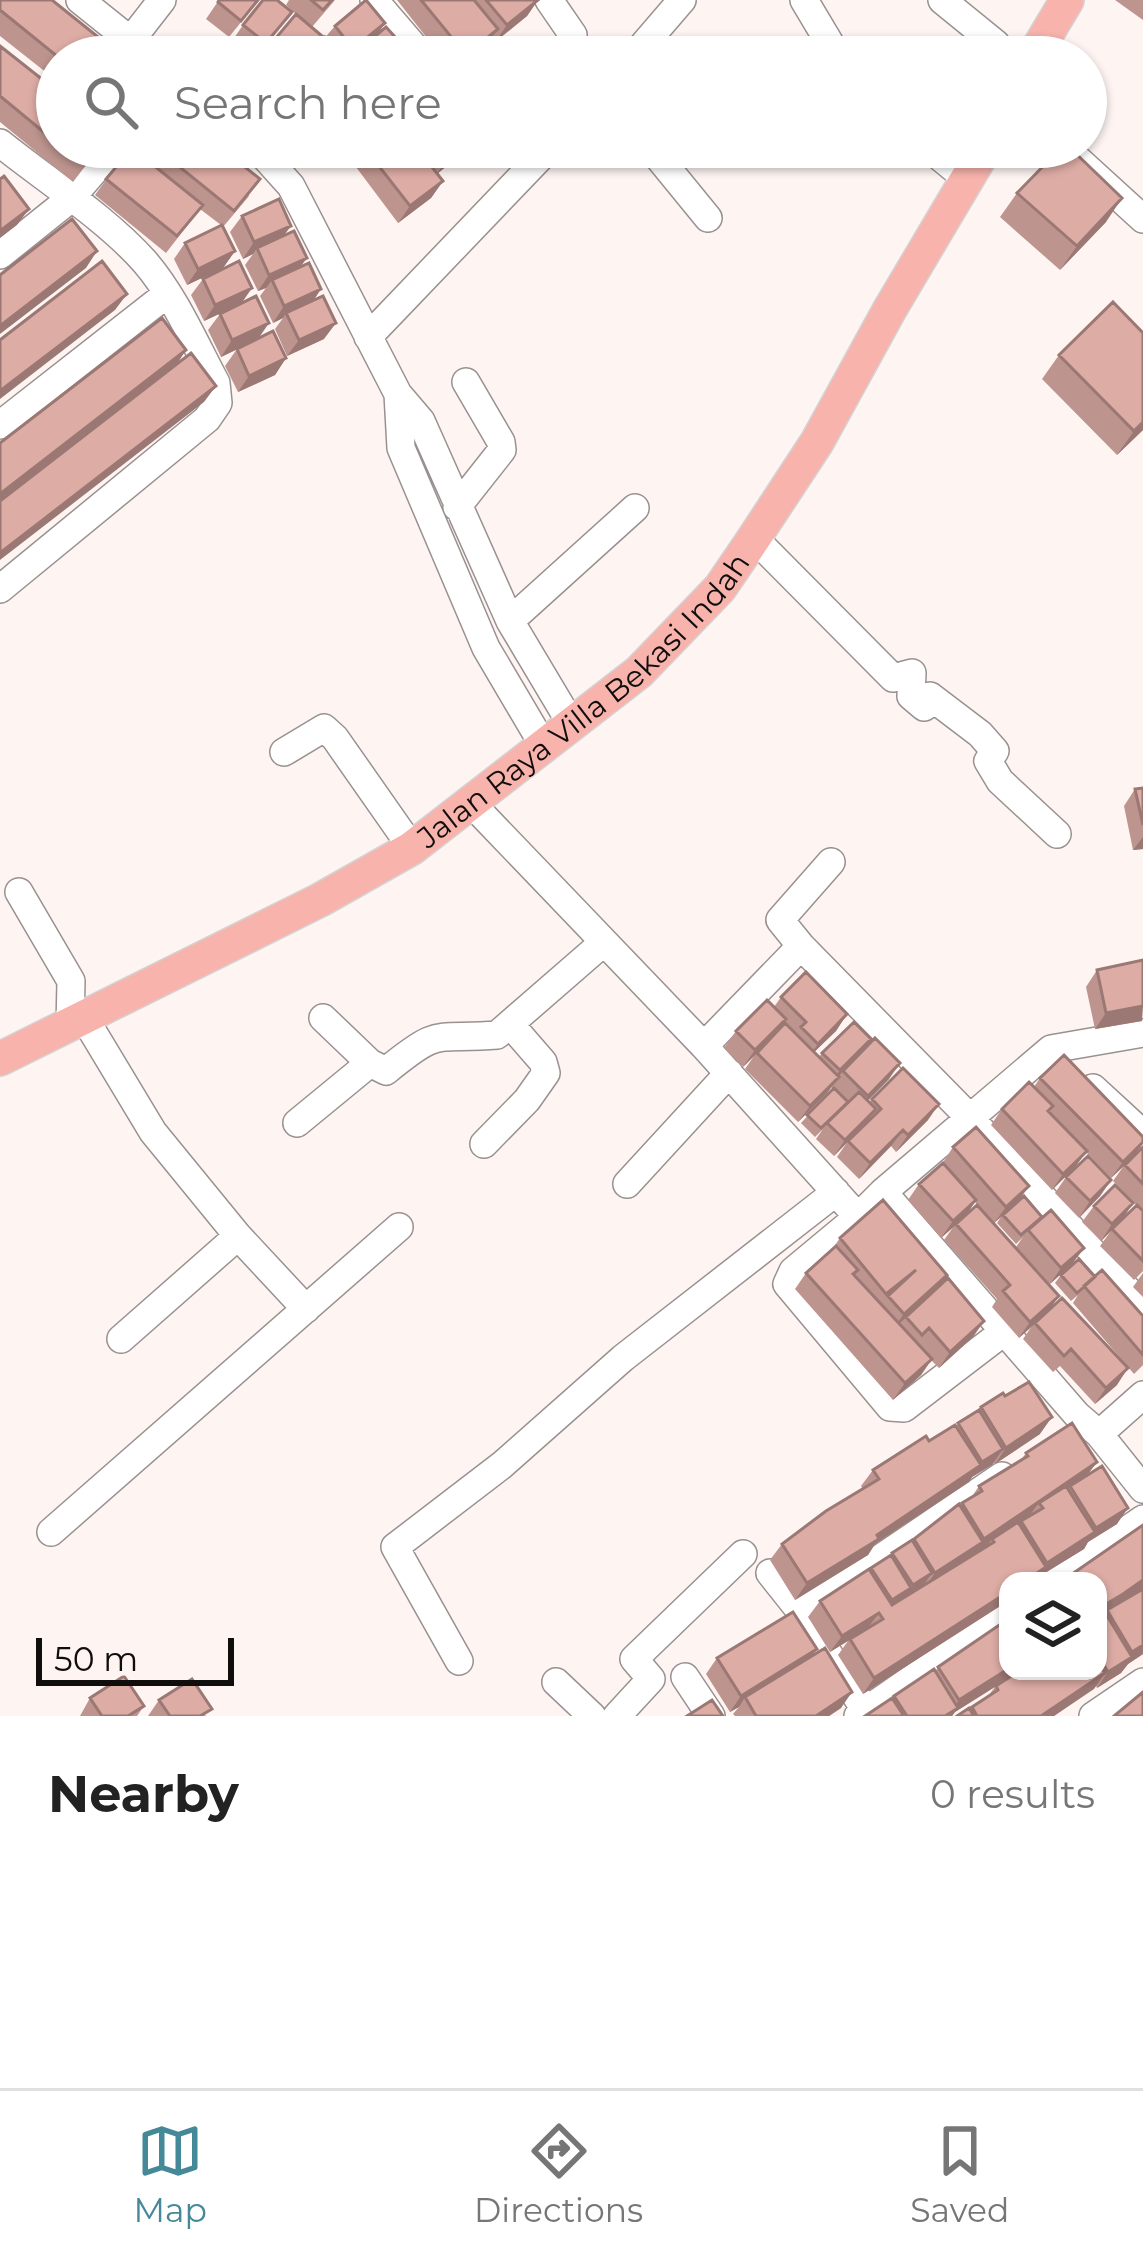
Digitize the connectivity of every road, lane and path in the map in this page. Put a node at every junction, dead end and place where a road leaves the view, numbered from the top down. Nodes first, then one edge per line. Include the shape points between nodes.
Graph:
1 (80, 0) edge
2 (163, 0) edge
3 (374, 0) edge
4 (549, 0) edge
5 (682, 0) edge
6 (805, 0) edge
7 (943, 0) edge
8 (1067, 0) edge
9 (125, 36) edge
10 (147, 36) edge
11 (405, 36) edge
12 (562, 36) edge
13 (651, 36) edge
14 (826, 36) edge
15 (986, 36) edge
16 (1046, 36) edge
17 (0, 143) edge
18 (97, 168) edge
19 (275, 168) edge
20 (530, 168) edge
21 (667, 168) edge
22 (953, 168) edge
23 (975, 168) edge
24 (1087, 168) edge
25 (968, 180) junction
26 (70, 200) junction
27 (708, 218) dead end
28 (1143, 219) edge
29 (0, 255) edge
30 (167, 294) junction
31 (368, 337) junction
32 (466, 382) dead end
33 (398, 394) junction
34 (0, 424) edge
35 (458, 507) junction
36 (635, 508) dead end
37 (754, 538) junction
38 (0, 589) edge
39 (510, 621) junction
40 (572, 725) junction
41 (545, 748) junction
42 (284, 752) dead end
43 (472, 804) junction
44 (1057, 834) dead end
45 (412, 848) junction
46 (831, 862) dead end
47 (19, 892) dead end
48 (604, 942) junction
49 (802, 946) junction
50 (323, 1018) dead end
51 (77, 1022) junction
52 (510, 1024) junction
53 (1143, 1033) edge
54 (704, 1046) junction
55 (1051, 1049) junction
56 (0, 1059) edge
57 (370, 1063) junction
58 (729, 1073) junction
59 (971, 1119) junction
60 (297, 1123) dead end
61 (1143, 1135) edge
62 (484, 1144) dead end
63 (627, 1184) dead end
64 (836, 1192) junction
65 (883, 1192) junction
66 (858, 1217) junction
67 (400, 1227) dead end
68 (238, 1236) junction
69 (1143, 1307) edge
70 (306, 1309) junction
71 (1006, 1330) junction
72 (121, 1340) dead end
73 (1143, 1395) edge
74 (1083, 1429) junction
75 (1028, 1459) edge
76 (1143, 1489) edge
77 (1143, 1519) edge
78 (51, 1532) dead end
79 (743, 1554) dead end
80 (1066, 1572) edge
81 (770, 1573) dead end
82 (801, 1612) junction
83 (999, 1618) edge
84 (459, 1661) dead end
85 (685, 1677) dead end
86 (556, 1682) dead end
87 (1143, 1682) edge
88 (862, 1713) edge
89 (592, 1716) edge
90 (617, 1716) edge
91 (711, 1716) edge
92 (1093, 1716) edge

1 - 9 street
2 - 10 street
3 - 11 street
4 - 12 street
5 - 13 street
6 - 14 street
7 - 15 street
8 - 16 main road
17 - 26 street
18 - 26 street
19 - 31 street
20 - 31 street
21 - 27 street
22 - 25 street
23 - 25 main road, Jalan Raya Villa Bekasi Indah
24 - 28 street
25 - 37 main road, Jalan Raya Villa Bekasi Indah
26 - 29 street
26 - 30 street via 145,262
30 - 34 street
30 - 38 street via 216,382 213,411
31 - 33 street
32 - 35 street via 502,447
33 - 35 street via 421,422
33 - 41 street via 401,448 485,648
35 - 39 street
36 - 39 street
37 - 40 main road, Jalan Raya Villa Bekasi Indah via 678,636
37 - 44 street via 893,677 912,673 911,696 924,707 930,696 980,734 1000,781
39 - 40 street
40 - 41 main road, Jalan Raya Villa Bekasi Indah
41 - 43 main road, Jalan Raya Villa Bekasi Indah
42 - 45 street via 324,728
43 - 45 main road, Jalan Raya Villa Bekasi Indah
43 - 48 street
45 - 51 main road, Jalan Raya Villa Bekasi Indah
46 - 49 street via 780,920
47 - 51 street via 70,981
48 - 52 street
48 - 54 street
49 - 54 street
49 - 59 street
50 - 57 street
51 - 56 main road, Jalan Raya Villa Bekasi Indah
51 - 68 street
52 - 57 street via 497,1035 428,1039 386,1071
52 - 62 street via 546,1073
53 - 55 street
54 - 58 street
55 - 59 street
55 - 61 street
57 - 60 street
58 - 63 street
58 - 64 street
59 - 65 street
59 - 69 street
64 - 66 street
64 - 84 street via 395,1547
65 - 66 street
65 - 71 street
66 - 71 street via 787,1284 890,1407 904,1408
67 - 70 street
68 - 70 street
68 - 72 street
70 - 78 street
71 - 74 street
73 - 74 street
74 - 76 street
75 - 82 street
77 - 80 street
79 - 90 street via 634,1659 651,1679
81 - 82 street
82 - 88 street
83 - 88 street
85 - 91 street
86 - 89 street
87 - 92 street

